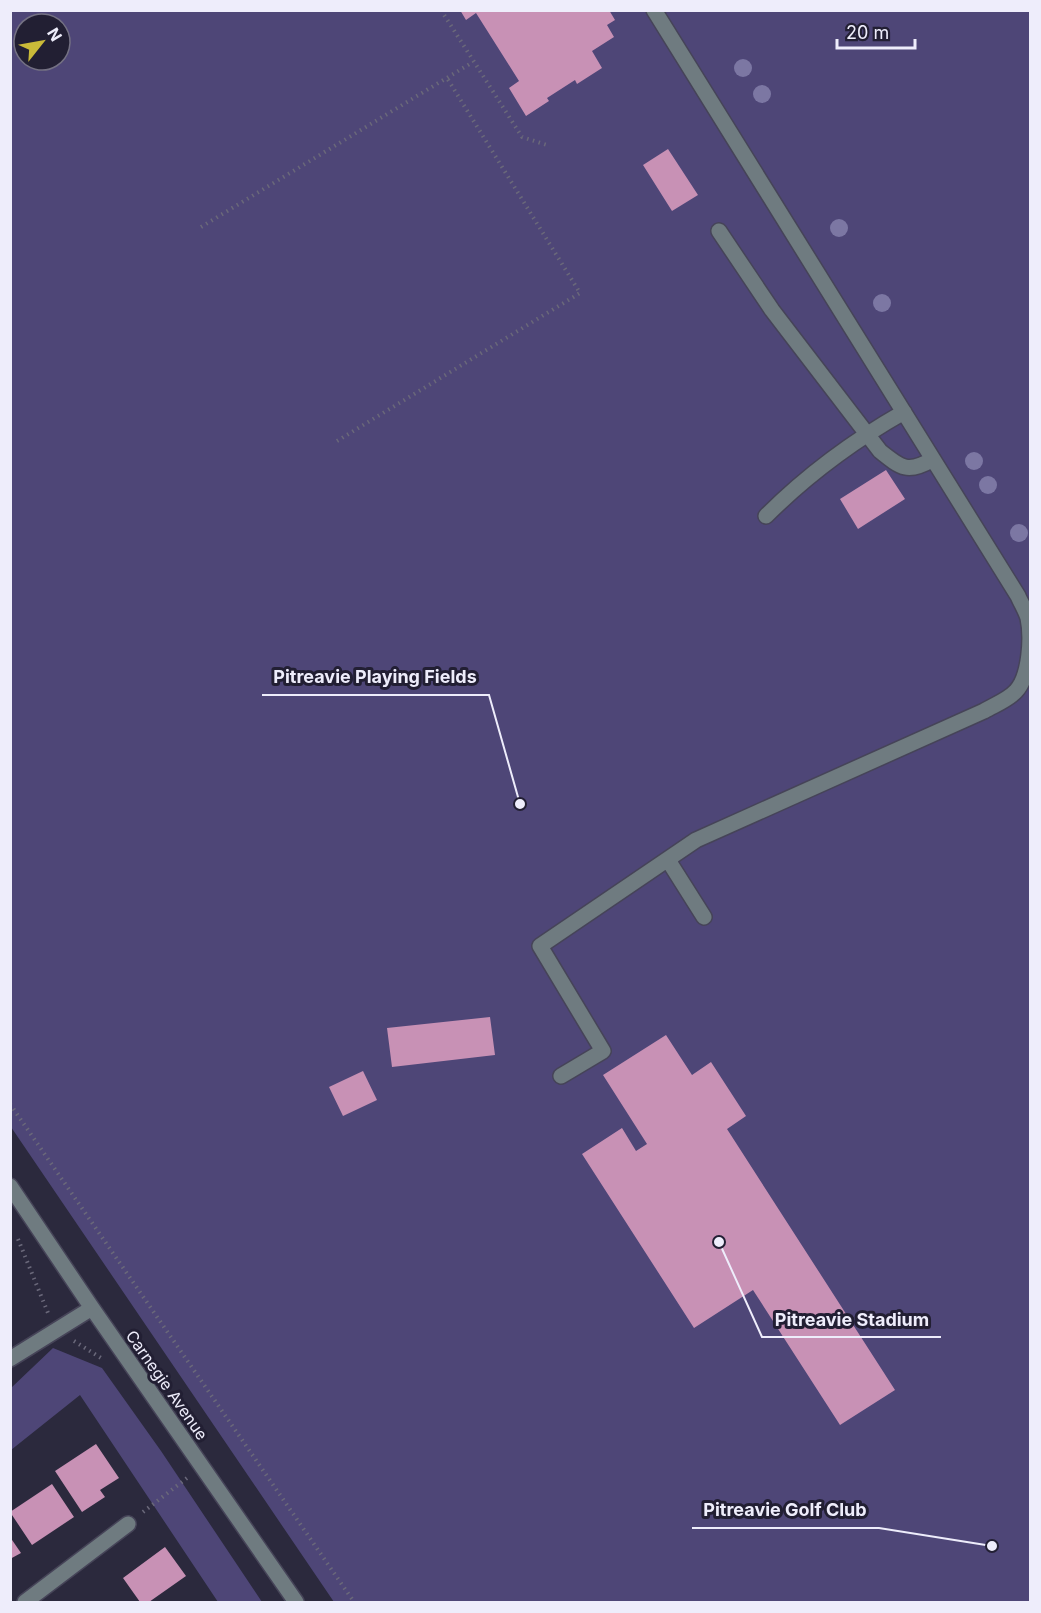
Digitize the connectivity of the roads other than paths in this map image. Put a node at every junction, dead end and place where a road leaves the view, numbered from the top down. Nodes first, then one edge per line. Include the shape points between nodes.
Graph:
1 (654, 10) edge
2 (718, 231) dead end
3 (904, 412) junction
4 (866, 434) junction
5 (933, 459) junction
6 (766, 516) dead end
7 (668, 860) junction
8 (704, 917) dead end
9 (561, 1076) dead end
10 (10, 1186) edge
11 (92, 1308) junction
12 (10, 1359) edge
13 (128, 1524) road end
14 (25, 1602) edge
15 (296, 1602) edge

1 - 3 street
2 - 4 street
3 - 4 street
3 - 5 street
4 - 5 street via 880,451 904,468 922,466
4 - 6 street via 817,469
5 - 7 street via 1028,617 1027,670 1017,691 984,711 696,840
7 - 8 street
7 - 9 street via 540,946 603,1051
10 - 11 street, Carnegie Avenue
11 - 12 street
11 - 15 street, Carnegie Avenue
13 - 14 street

